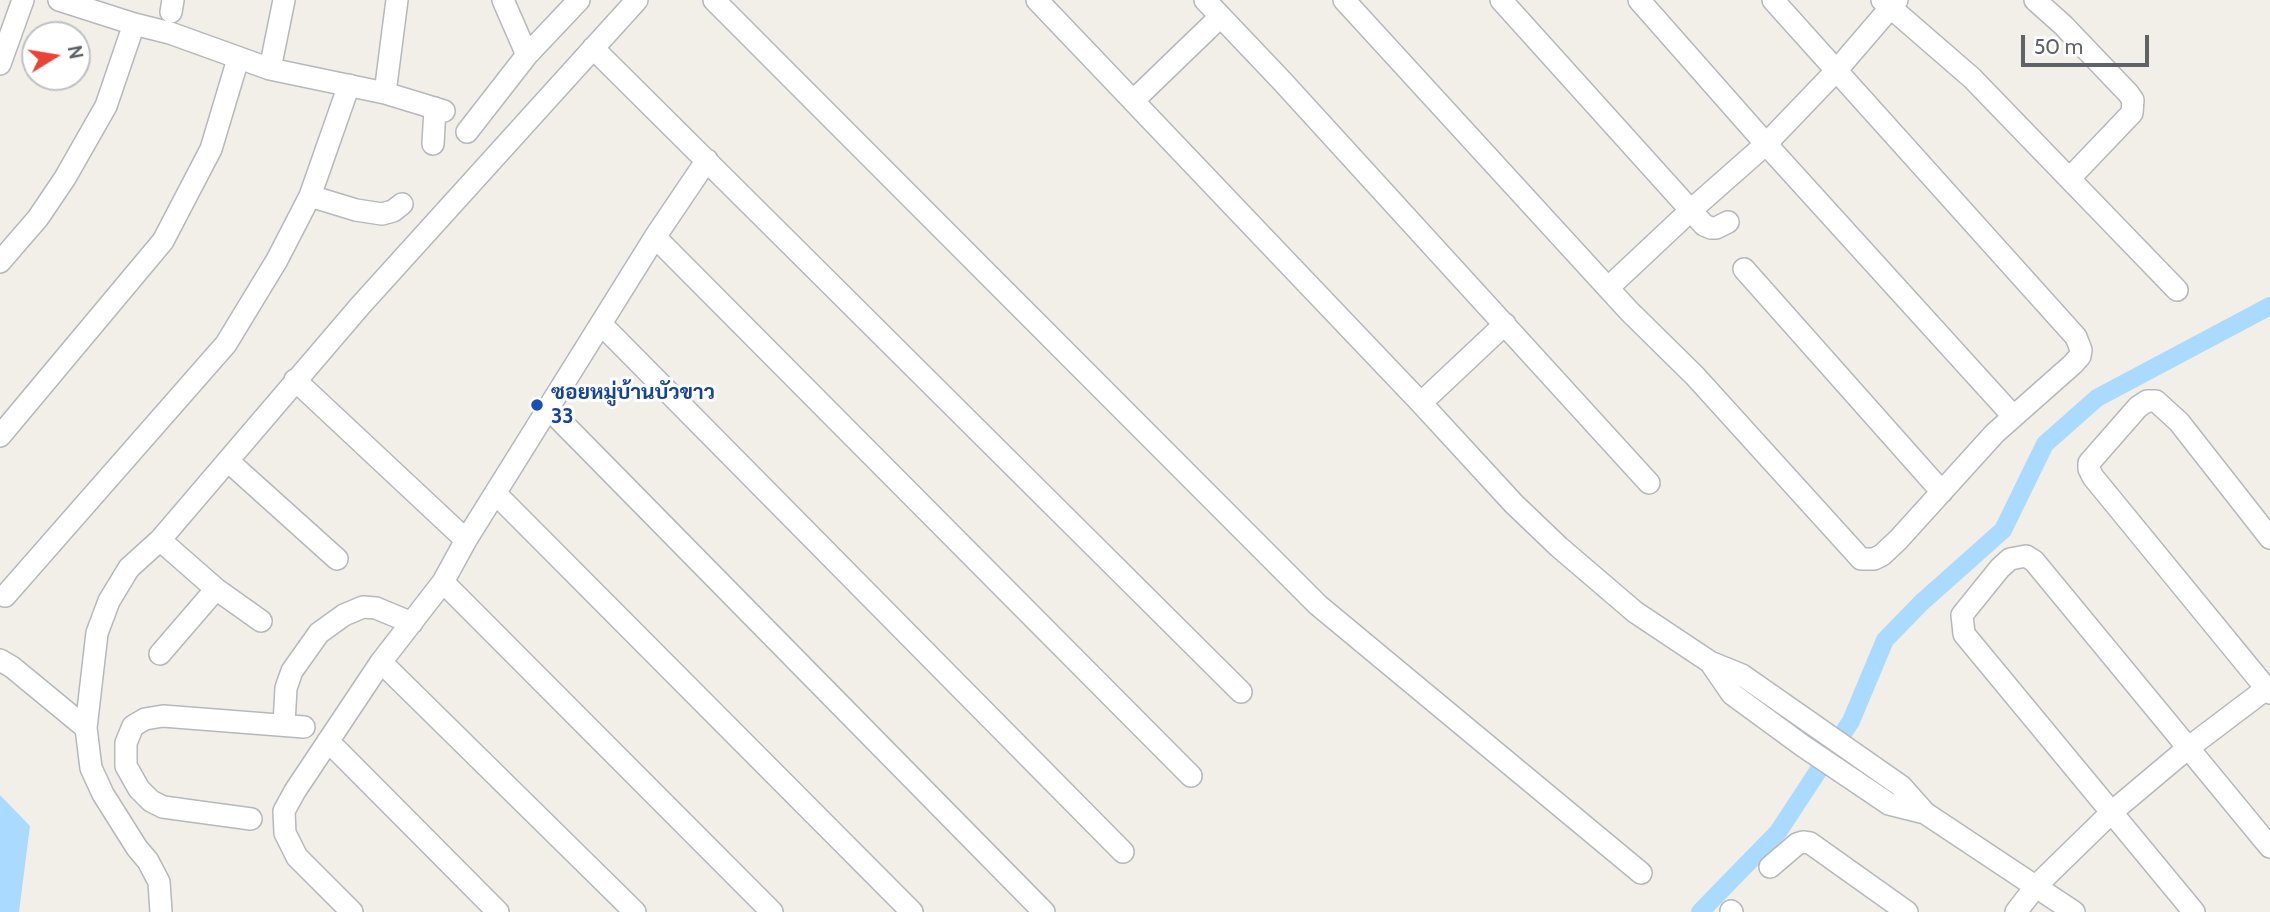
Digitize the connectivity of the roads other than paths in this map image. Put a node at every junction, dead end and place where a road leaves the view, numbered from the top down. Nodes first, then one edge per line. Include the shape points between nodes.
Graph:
1 (23, 0) edge
2 (59, 0) edge
3 (284, 0) edge
4 (397, 0) edge
5 (503, 0) edge
6 (579, 0) edge
7 (637, 0) edge
8 (714, 0) edge
9 (1037, 0) edge
10 (1205, 0) edge
11 (1344, 0) edge
12 (1501, 0) edge
13 (1639, 0) edge
14 (1773, 0) edge
15 (2035, 0) edge
16 (1889, 2) edge
17 (1220, 17) junction
18 (134, 24) junction
19 (593, 48) junction
20 (527, 55) junction
21 (238, 59) junction
22 (0, 64) edge
23 (270, 69) junction
24 (1836, 71) junction
25 (349, 85) junction
26 (385, 93) junction
27 (1133, 101) junction
28 (467, 132) dead end
29 (433, 144) dead end
30 (1766, 144) junction
31 (707, 159) junction
32 (2070, 178) junction
33 (310, 196) junction
34 (402, 204) dead end
35 (1690, 211) junction
36 (1728, 222) dead end
37 (655, 237) junction
38 (0, 262) edge
39 (1744, 269) dead end
40 (1609, 287) junction
41 (2177, 290) dead end
42 (601, 324) junction
43 (1505, 324) junction
44 (295, 380) junction
45 (1421, 403) junction
46 (548, 408) junction
47 (2013, 416) junction
48 (0, 436) edge
49 (228, 461) junction
50 (1649, 483) dead end
51 (1942, 492) junction
52 (496, 494) junction
53 (2270, 538) edge
54 (160, 540) junction
55 (467, 540) junction
56 (337, 559) dead end
57 (443, 582) junction
58 (216, 589) junction
59 (5, 596) dead end
60 (261, 621) dead end
61 (412, 623) junction
62 (160, 654) dead end
63 (0, 660) edge
64 (381, 662) junction
65 (1710, 662) junction
66 (2268, 689) edge
67 (1241, 692) dead end
68 (86, 727) junction
69 (328, 741) junction
70 (2188, 748) junction
71 (1191, 776) dead end
72 (2113, 811) junction
73 (1925, 813) junction
74 (251, 819) dead end
75 (2270, 847) edge
76 (1123, 852) dead end
77 (1770, 867) dead end
78 (1641, 873) dead end
79 (2036, 886) junction
80 (161, 912) edge
81 (352, 912) edge
82 (498, 912) edge
83 (635, 912) edge
84 (772, 912) edge
85 (912, 912) edge
86 (1044, 912) edge
87 (1908, 912) edge
88 (2016, 912) edge
89 (2074, 912) edge
90 (2194, 912) edge

1 - 22 street
2 - 18 street
3 - 23 street
4 - 26 street
5 - 20 street
6 - 20 street
7 - 19 street
8 - 78 street via 1318,605
9 - 27 street
10 - 17 street
11 - 40 street
12 - 35 street
13 - 30 street
14 - 24 street
15 - 32 street via 2128,93 2134,107
16 - 24 street
16 - 32 street
17 - 27 street
17 - 43 street
18 - 21 street
18 - 38 street via 106,106 38,218
19 - 31 street
19 - 44 street
20 - 28 street
21 - 23 street
21 - 48 street via 211,149 163,241
23 - 25 street
24 - 30 street
24 - 47 street via 2080,344 2080,356
25 - 26 street
25 - 33 street
26 - 29 street via 440,110
27 - 45 street
30 - 35 street
30 - 47 street
31 - 37 street
31 - 67 street
32 - 41 street
33 - 34 street via 382,214
33 - 59 street via 226,345
35 - 36 street via 1711,228
35 - 40 street
37 - 42 street
37 - 71 street
39 - 51 street
40 - 51 street via 1861,559 1882,555
42 - 46 street
42 - 76 street
43 - 45 street
43 - 50 street
44 - 49 street
44 - 55 street
45 - 65 street via 1559,547 1635,612
46 - 52 street
46 - 86 street
47 - 51 street
49 - 54 street
49 - 56 street
52 - 55 street
52 - 85 street
53 - 66 street via 2179,422 2156,401 2138,407 2089,463 2093,477
54 - 58 street
54 - 68 street via 129,568 97,633
55 - 57 street
57 - 61 street
57 - 84 street
58 - 60 street
58 - 62 street
61 - 64 street
61 - 74 street via 363,607 319,633 292,671 286,688 294,725 163,716 133,726 126,743 126,766 151,801 163,807
63 - 68 street
64 - 69 street
64 - 83 street
65 - 73 street via 1742,675 1901,786
65 - 73 street via 1732,694 1889,804
66 - 70 street
68 - 80 street via 91,768 159,882
69 - 81 street via 284,811 285,832 297,857
69 - 82 street
70 - 72 street
70 - 72 street via 2034,561 2025,556 2010,559 1962,615 1964,634
70 - 75 street
72 - 79 street
72 - 90 street
73 - 79 street
77 - 87 street via 1797,844 1810,843
79 - 88 street
79 - 89 street

